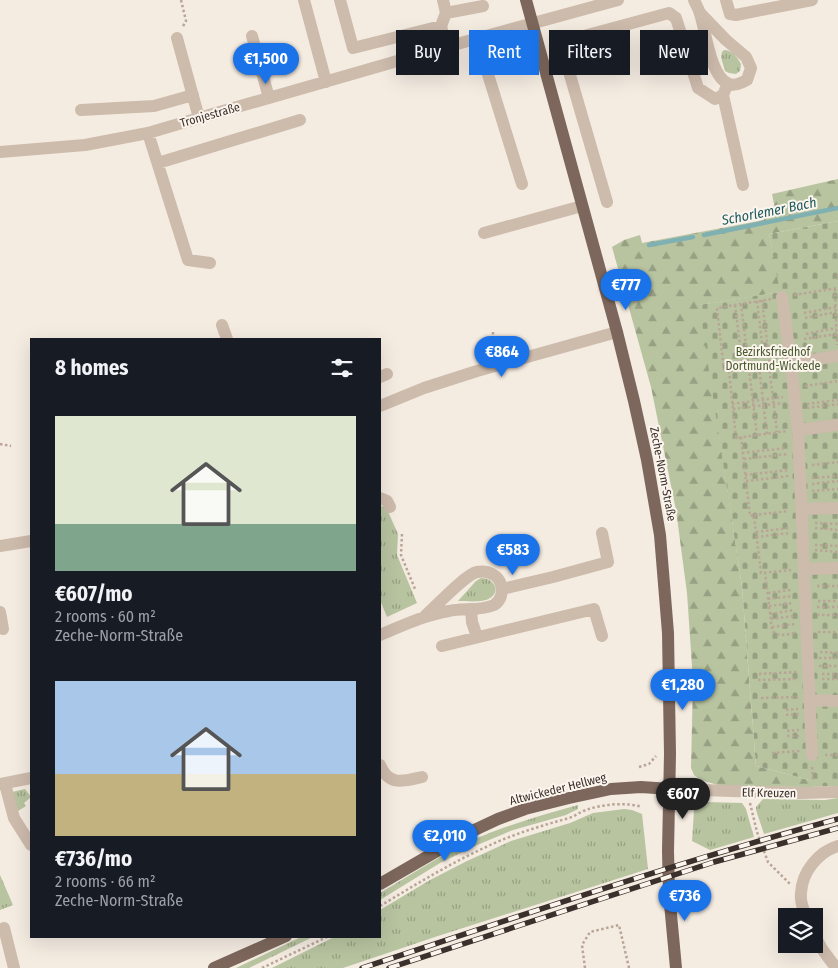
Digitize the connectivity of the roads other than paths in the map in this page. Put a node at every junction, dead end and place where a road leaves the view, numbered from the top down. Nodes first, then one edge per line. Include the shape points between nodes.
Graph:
1 (304, 0) edge
2 (340, 0) edge
3 (442, 0) edge
4 (526, 0) edge
5 (618, 0) edge
6 (694, 0) edge
7 (726, 0) edge
8 (812, 0) edge
9 (483, 6) dead end
10 (700, 12) junction
11 (446, 13) junction
12 (531, 24) junction
13 (441, 26) junction
14 (442, 30) edge
15 (509, 30) edge
16 (252, 36) dead end
17 (177, 38) road end
18 (396, 62) edge
19 (488, 75) edge
20 (326, 82) junction
21 (725, 89) junction
22 (193, 94) junction
23 (269, 98) junction
24 (81, 110) dead end
25 (200, 118) junction
26 (300, 120) dead end
27 (148, 133) junction
28 (0, 152) edge
29 (158, 163) junction
30 (522, 184) dead end
31 (743, 184) dead end
32 (608, 202) dead end
33 (582, 206) junction
34 (484, 233) dead end
35 (210, 264) dead end
36 (782, 297) road end
37 (222, 325) dead end
38 (617, 332) junction
39 (227, 338) edge
40 (838, 356) edge
41 (791, 364) junction
42 (381, 406) edge
43 (838, 425) edge
44 (798, 430) junction
45 (381, 498) edge
46 (390, 507) dead end
47 (838, 508) edge
48 (802, 509) junction
49 (602, 533) dead end
50 (30, 541) edge
51 (0, 546) edge
52 (838, 568) edge
53 (805, 569) junction
54 (502, 590) junction
55 (471, 609) junction
56 (0, 612) edge
57 (424, 616) junction
58 (4, 629) dead end
59 (381, 633) edge
60 (602, 636) dead end
61 (477, 637) junction
62 (442, 646) dead end
63 (809, 698) junction
64 (838, 701) edge
65 (812, 753) road end
66 (381, 768) edge
67 (422, 777) dead end
68 (30, 778) edge
69 (2, 784) edge
70 (670, 789) junction
71 (838, 792) edge
72 (30, 842) edge
73 (838, 846) edge
74 (381, 883) edge
75 (804, 908) edge
76 (4, 928) dead end
77 (282, 938) edge
78 (823, 950) edge
79 (14, 968) edge
80 (214, 968) edge
81 (676, 968) edge
82 (836, 968) edge

1 - 20 street
2 - 13 street via 353,48
3 - 11 street
4 - 12 main road, Zeche-Norm-Straße
5 - 12 street, Tronjestraße
6 - 10 street
7 - 8 street via 730,14 736,15
9 - 11 street
10 - 21 street via 712,60
10 - 21 street via 746,57 750,68 747,80
11 - 13 street
12 - 15 street, Tronjestraße
12 - 33 main road, Zeche-Norm-Straße
13 - 14 street
16 - 23 street
17 - 22 street
18 - 20 street, Tronjestraße
19 - 30 street
20 - 23 street, Tronjestraße
21 - 31 street
21 - 32 street via 715,100 698,88 676,18 670,14 569,40 564,51
22 - 24 street via 154,106
22 - 25 street
23 - 25 street, Tronjestraße
25 - 27 street, Tronjestraße
26 - 29 street
27 - 28 street, Tronjestraße via 85,144
27 - 29 street
29 - 35 street via 188,260
33 - 34 street
33 - 38 main road, Zeche-Norm-Straße
36 - 41 street
37 - 39 street
38 - 42 street via 477,371
38 - 70 main road, Zeche-Norm-Straße via 647,460 660,535 668,633
40 - 41 street
41 - 44 street
43 - 44 street
44 - 48 street
45 - 46 street
47 - 48 street
48 - 53 street
49 - 54 street via 608,562
50 - 51 street
52 - 53 street
53 - 63 street
54 - 55 street via 496,604
54 - 57 street via 501,582 494,575 486,571 476,572
55 - 57 street
55 - 61 street
56 - 58 street
57 - 59 street
60 - 61 street via 594,609
61 - 62 street
63 - 64 street
63 - 65 street
66 - 67 street via 387,776 400,782
68 - 69 street
69 - 72 street via 14,818
70 - 71 street, Elf Kreuzen
70 - 74 main road, Altwickeder Hellweg via 611,789 525,809 468,833
70 - 81 main road, Zeche-Norm-Straße via 668,893
73 - 75 street via 815,860 804,876 800,894
76 - 79 street
77 - 80 main road
78 - 82 street

